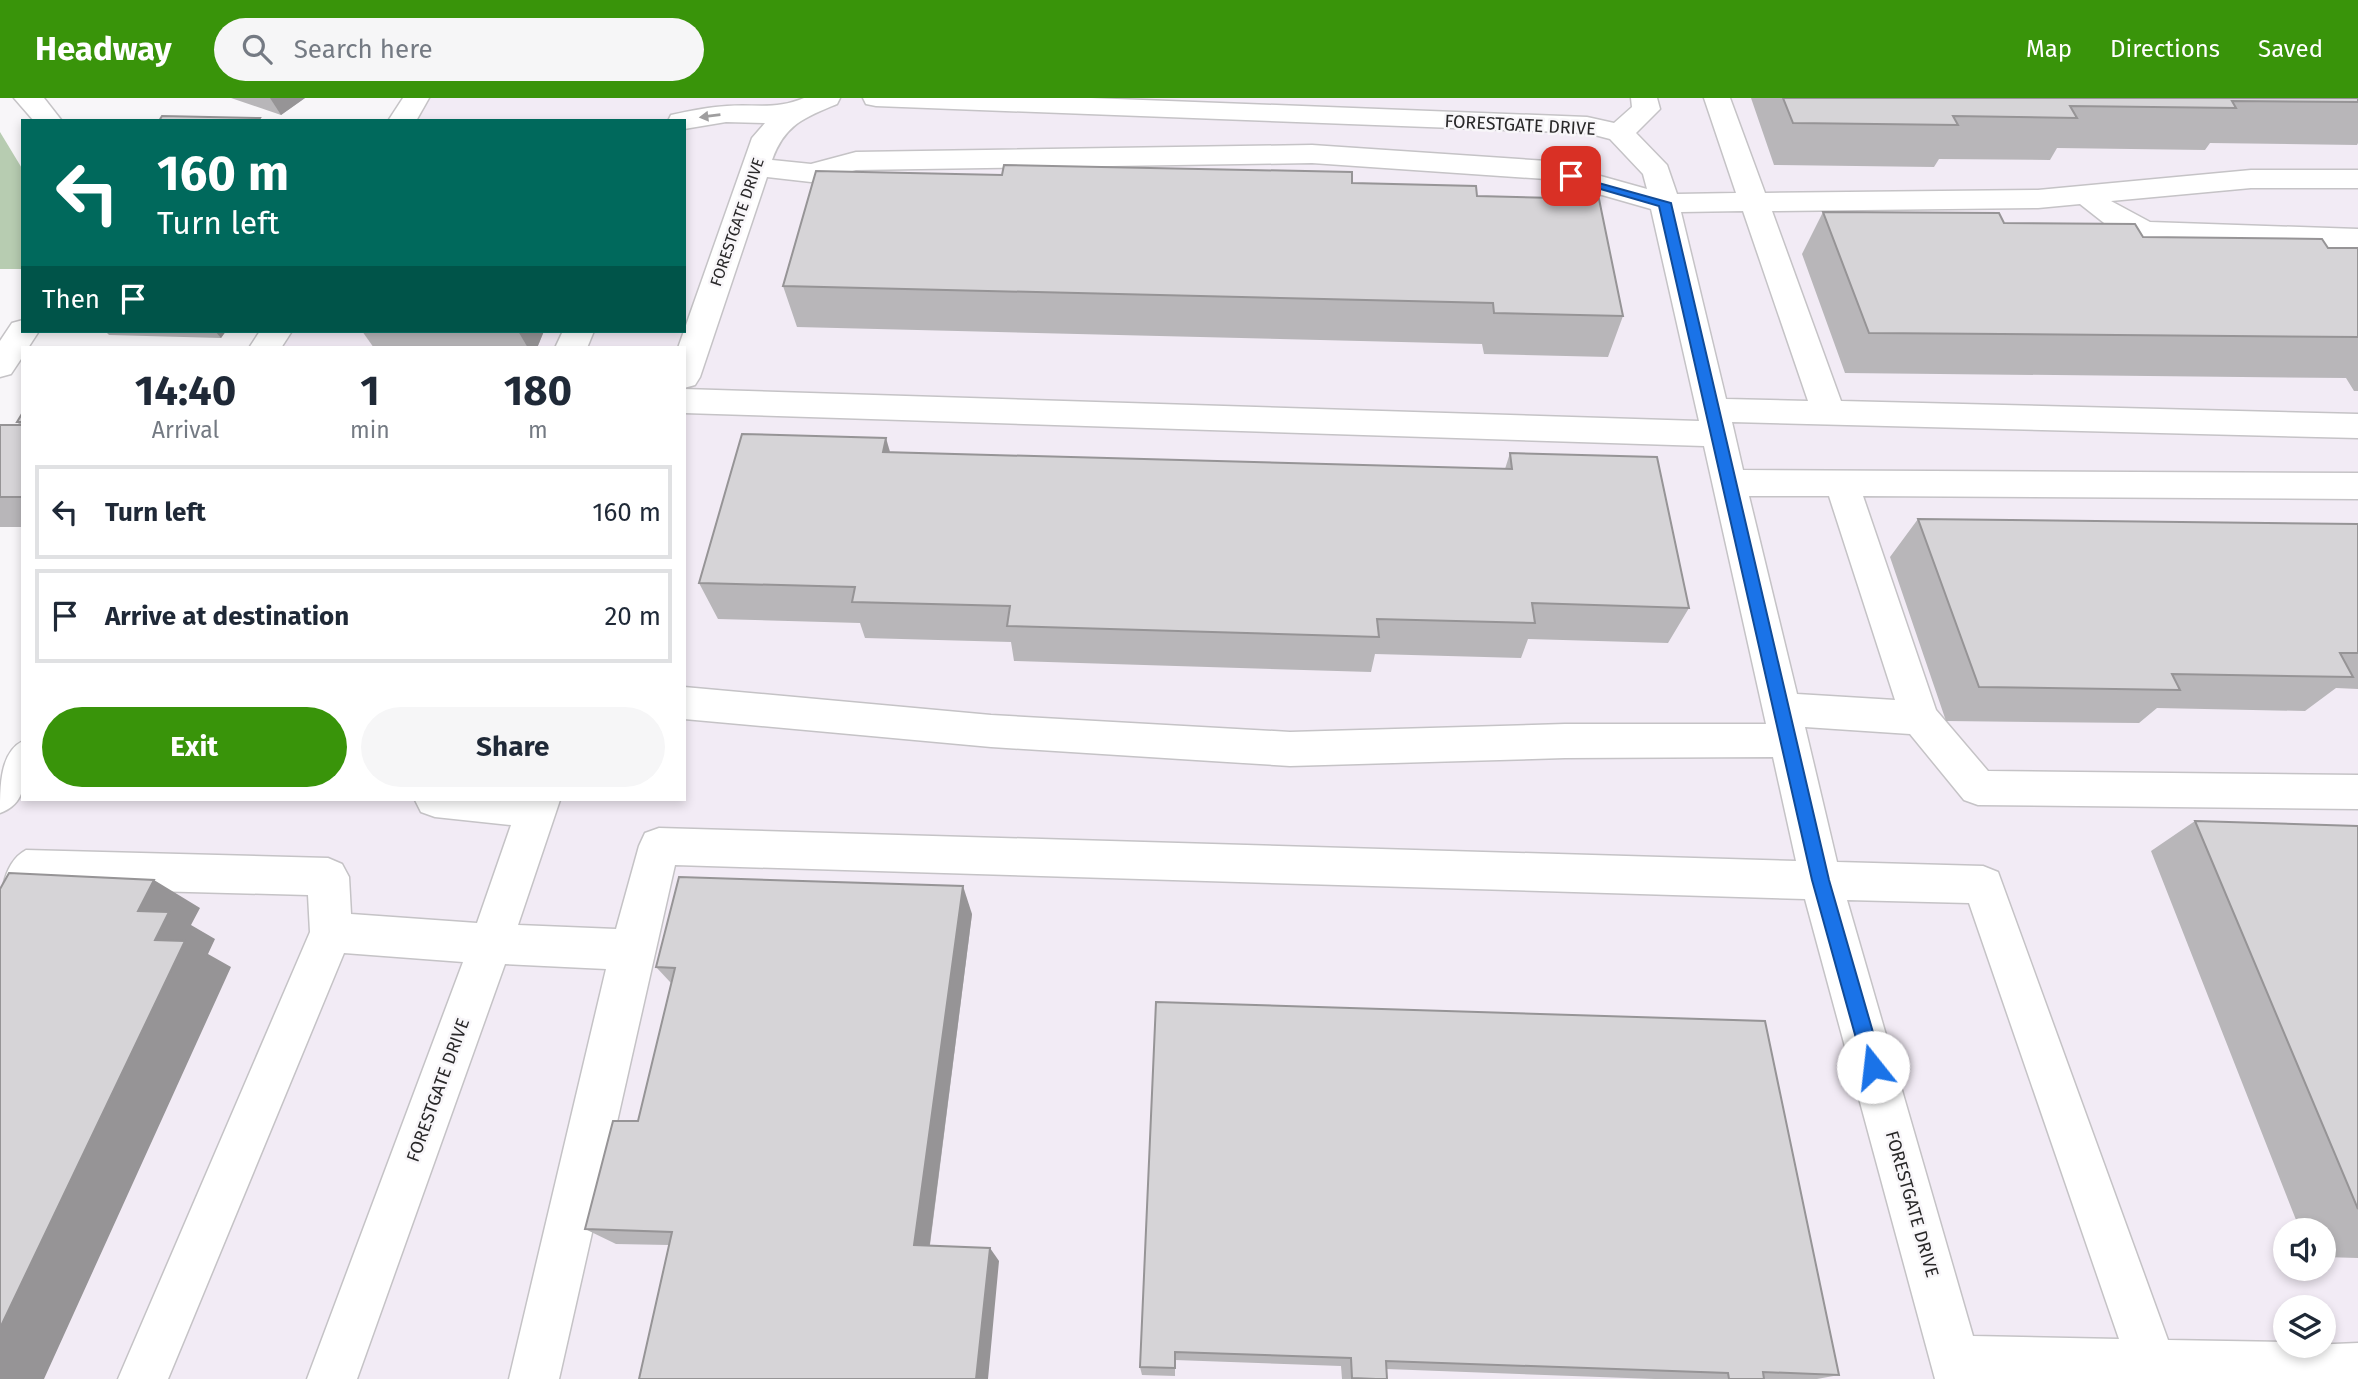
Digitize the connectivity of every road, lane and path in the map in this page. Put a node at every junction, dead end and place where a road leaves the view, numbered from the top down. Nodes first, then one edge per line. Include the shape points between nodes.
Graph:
1 (416, 98) edge
2 (732, 98) edge
3 (827, 98) edge
4 (876, 98) edge
5 (1644, 98) edge
6 (1717, 98) edge
7 (1262, 106) edge
8 (788, 115) junction
9 (403, 119) edge
10 (686, 120) edge
11 (1620, 133) junction
12 (756, 167) junction
13 (2358, 179) edge
14 (2088, 195) junction
15 (1752, 202) junction
16 (1665, 203) junction
17 (2358, 239) edge
18 (686, 371) edge
19 (686, 401) edge
20 (1829, 413) junction
21 (1715, 422) junction
22 (2358, 426) edge
23 (1729, 483) junction
24 (1842, 484) junction
25 (2358, 486) edge
26 (686, 703) edge
27 (1920, 718) junction
28 (1785, 724) junction
29 (21, 761) edge
30 (2358, 792) edge
31 (0, 796) edge
32 (456, 801) edge
33 (539, 805) edge
34 (1821, 880) junction
35 (0, 915) edge
36 (331, 932) junction
37 (491, 944) junction
38 (632, 950) junction
39 (2152, 1363) junction
40 (2358, 1368) edge
41 (1958, 1370) edge
42 (143, 1379) edge
43 (332, 1379) edge
44 (534, 1379) edge

1 - 9 street
2 - 8 street
3 - 8 street, FORESTGATE DRIVE
4 - 7 street, FORESTGATE DRIVE
5 - 11 street via 1646,109
6 - 15 street
7 - 11 street, FORESTGATE DRIVE via 1587,125
8 -> 10 street via 726,114
8 - 12 street, FORESTGATE DRIVE via 766,138
11 - 16 street, FORESTGATE DRIVE via 1657,171
12 - 16 street via 811,173 856,161 1312,154 1547,170
12 - 18 street, FORESTGATE DRIVE
13 - 14 street via 2251,179
14 - 15 street
14 - 17 street via 2107,215 2129,228 2150,232
15 - 16 street
15 - 20 street
16 - 21 street, FORESTGATE DRIVE
19 - 21 street
20 - 21 street
20 - 22 street
21 - 23 street, FORESTGATE DRIVE
23 - 24 street
23 - 28 street, FORESTGATE DRIVE
24 - 25 street
24 - 27 street
26 - 28 street via 991,731 1290,749 1565,741
27 - 28 street
27 - 30 street via 1978,788
28 - 34 street, FORESTGATE DRIVE
29 - 31 street
32 - 33 street
33 - 37 street, FORESTGATE DRIVE
34 - 38 street via 659,846
34 - 39 street via 1983,885
34 - 41 street, FORESTGATE DRIVE
35 - 36 street via 26,869 328,877
36 - 37 street
36 - 42 street
37 - 38 street
37 - 43 street, FORESTGATE DRIVE
38 - 44 street
39 - 40 street
39 - 41 street

